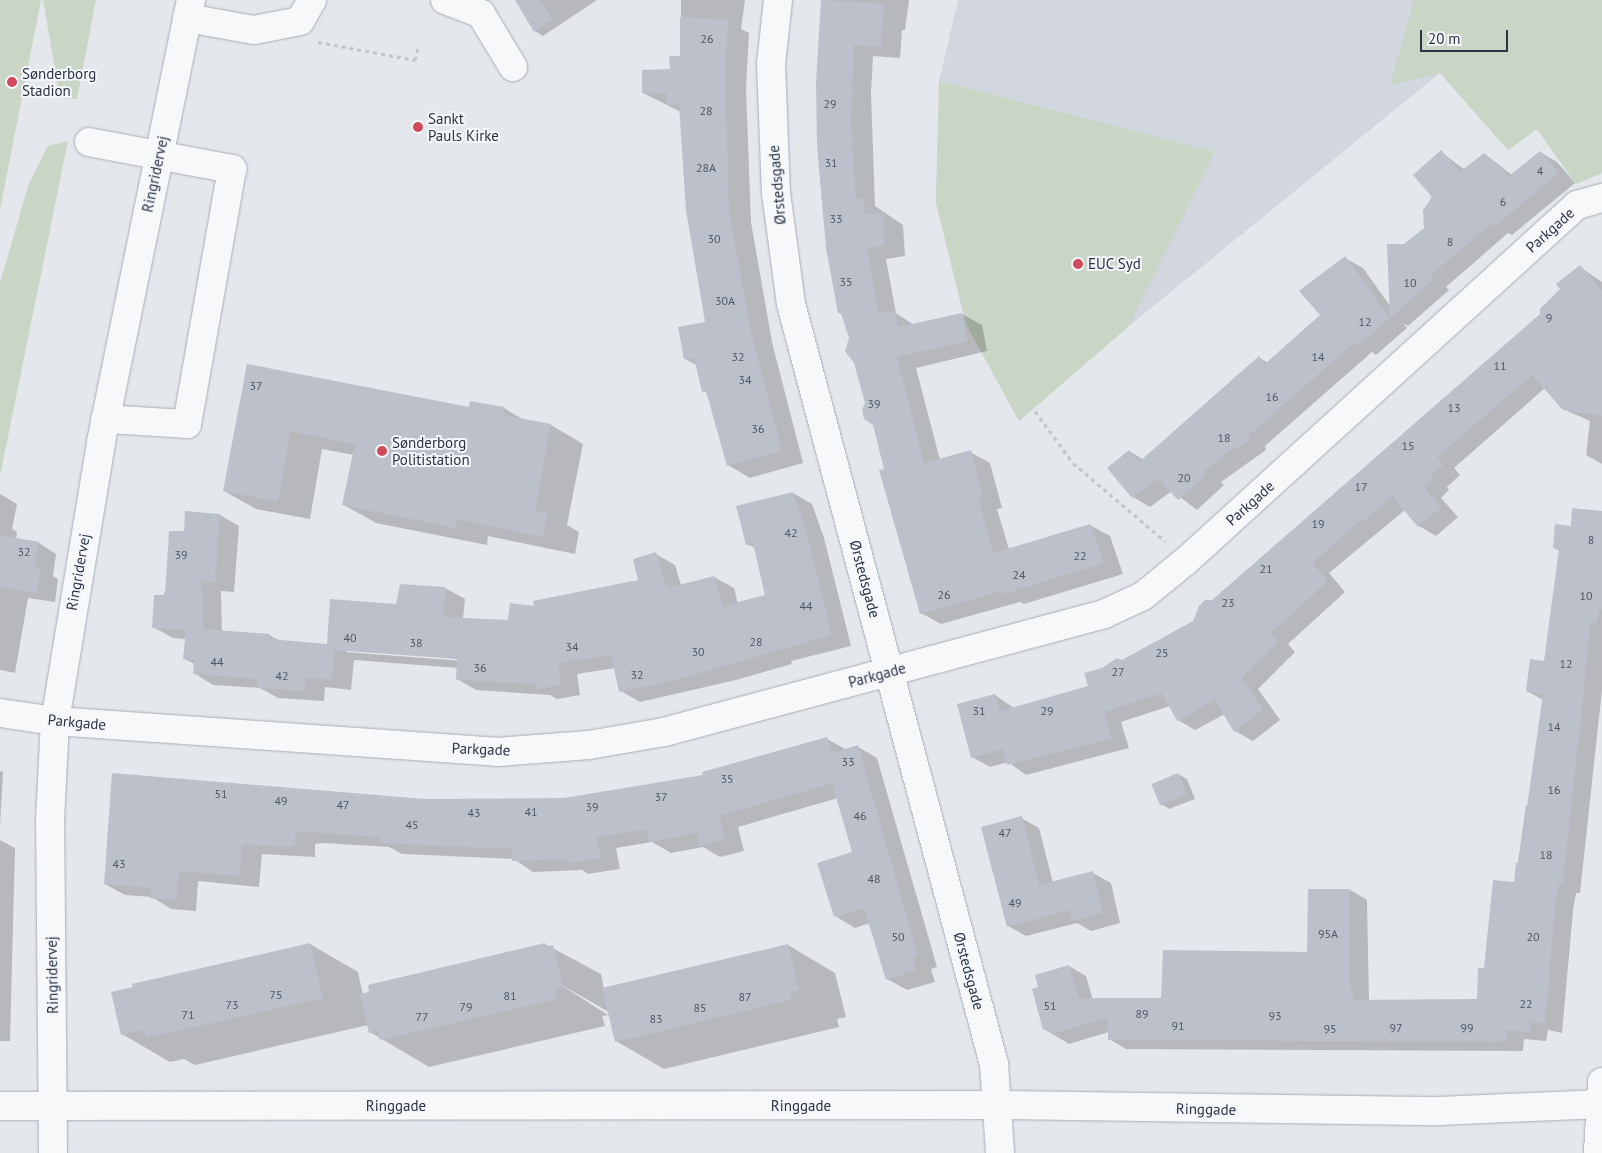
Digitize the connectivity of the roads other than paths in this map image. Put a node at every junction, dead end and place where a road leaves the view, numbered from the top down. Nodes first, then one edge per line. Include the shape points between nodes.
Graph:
1 (312, 0) edge
2 (445, 0) edge
3 (778, 0) edge
4 (189, 9) edge
5 (513, 67) dead end
6 (89, 142) dead end
7 (159, 156) junction
8 (1602, 198) edge
9 (105, 419) junction
10 (890, 671) junction
11 (0, 713) edge
12 (55, 721) junction
13 (1601, 1097) edge
14 (999, 1105) junction
15 (0, 1106) edge
16 (53, 1107) junction
17 (53, 1153) edge
18 (1000, 1153) edge
19 (1598, 1153) edge

1 - 4 street via 300,21 254,30
2 - 5 street via 481,14
3 - 10 street, Ørstedsgade via 771,64 776,193 791,304
4 - 7 street, Ringridervej
6 - 7 street
7 - 9 street, Ringridervej
7 - 9 street via 232,169 187,424
8 - 10 street, Parkgade via 1577,205 1187,560 1143,596 1104,614
9 - 12 street, Ringridervej via 62,660
10 - 12 street, Parkgade via 664,732 589,745 497,752
10 - 14 street, Ørstedsgade via 994,1064
11 - 12 street, Parkgade
12 - 16 street, Ringridervej via 50,820
13 - 14 street, Ringgade via 1438,1112
13 - 19 street
14 - 16 street, Ringgade
14 - 18 street, Ørstedsgade
15 - 16 street, Ringgade
16 - 17 street, Ringridervej

